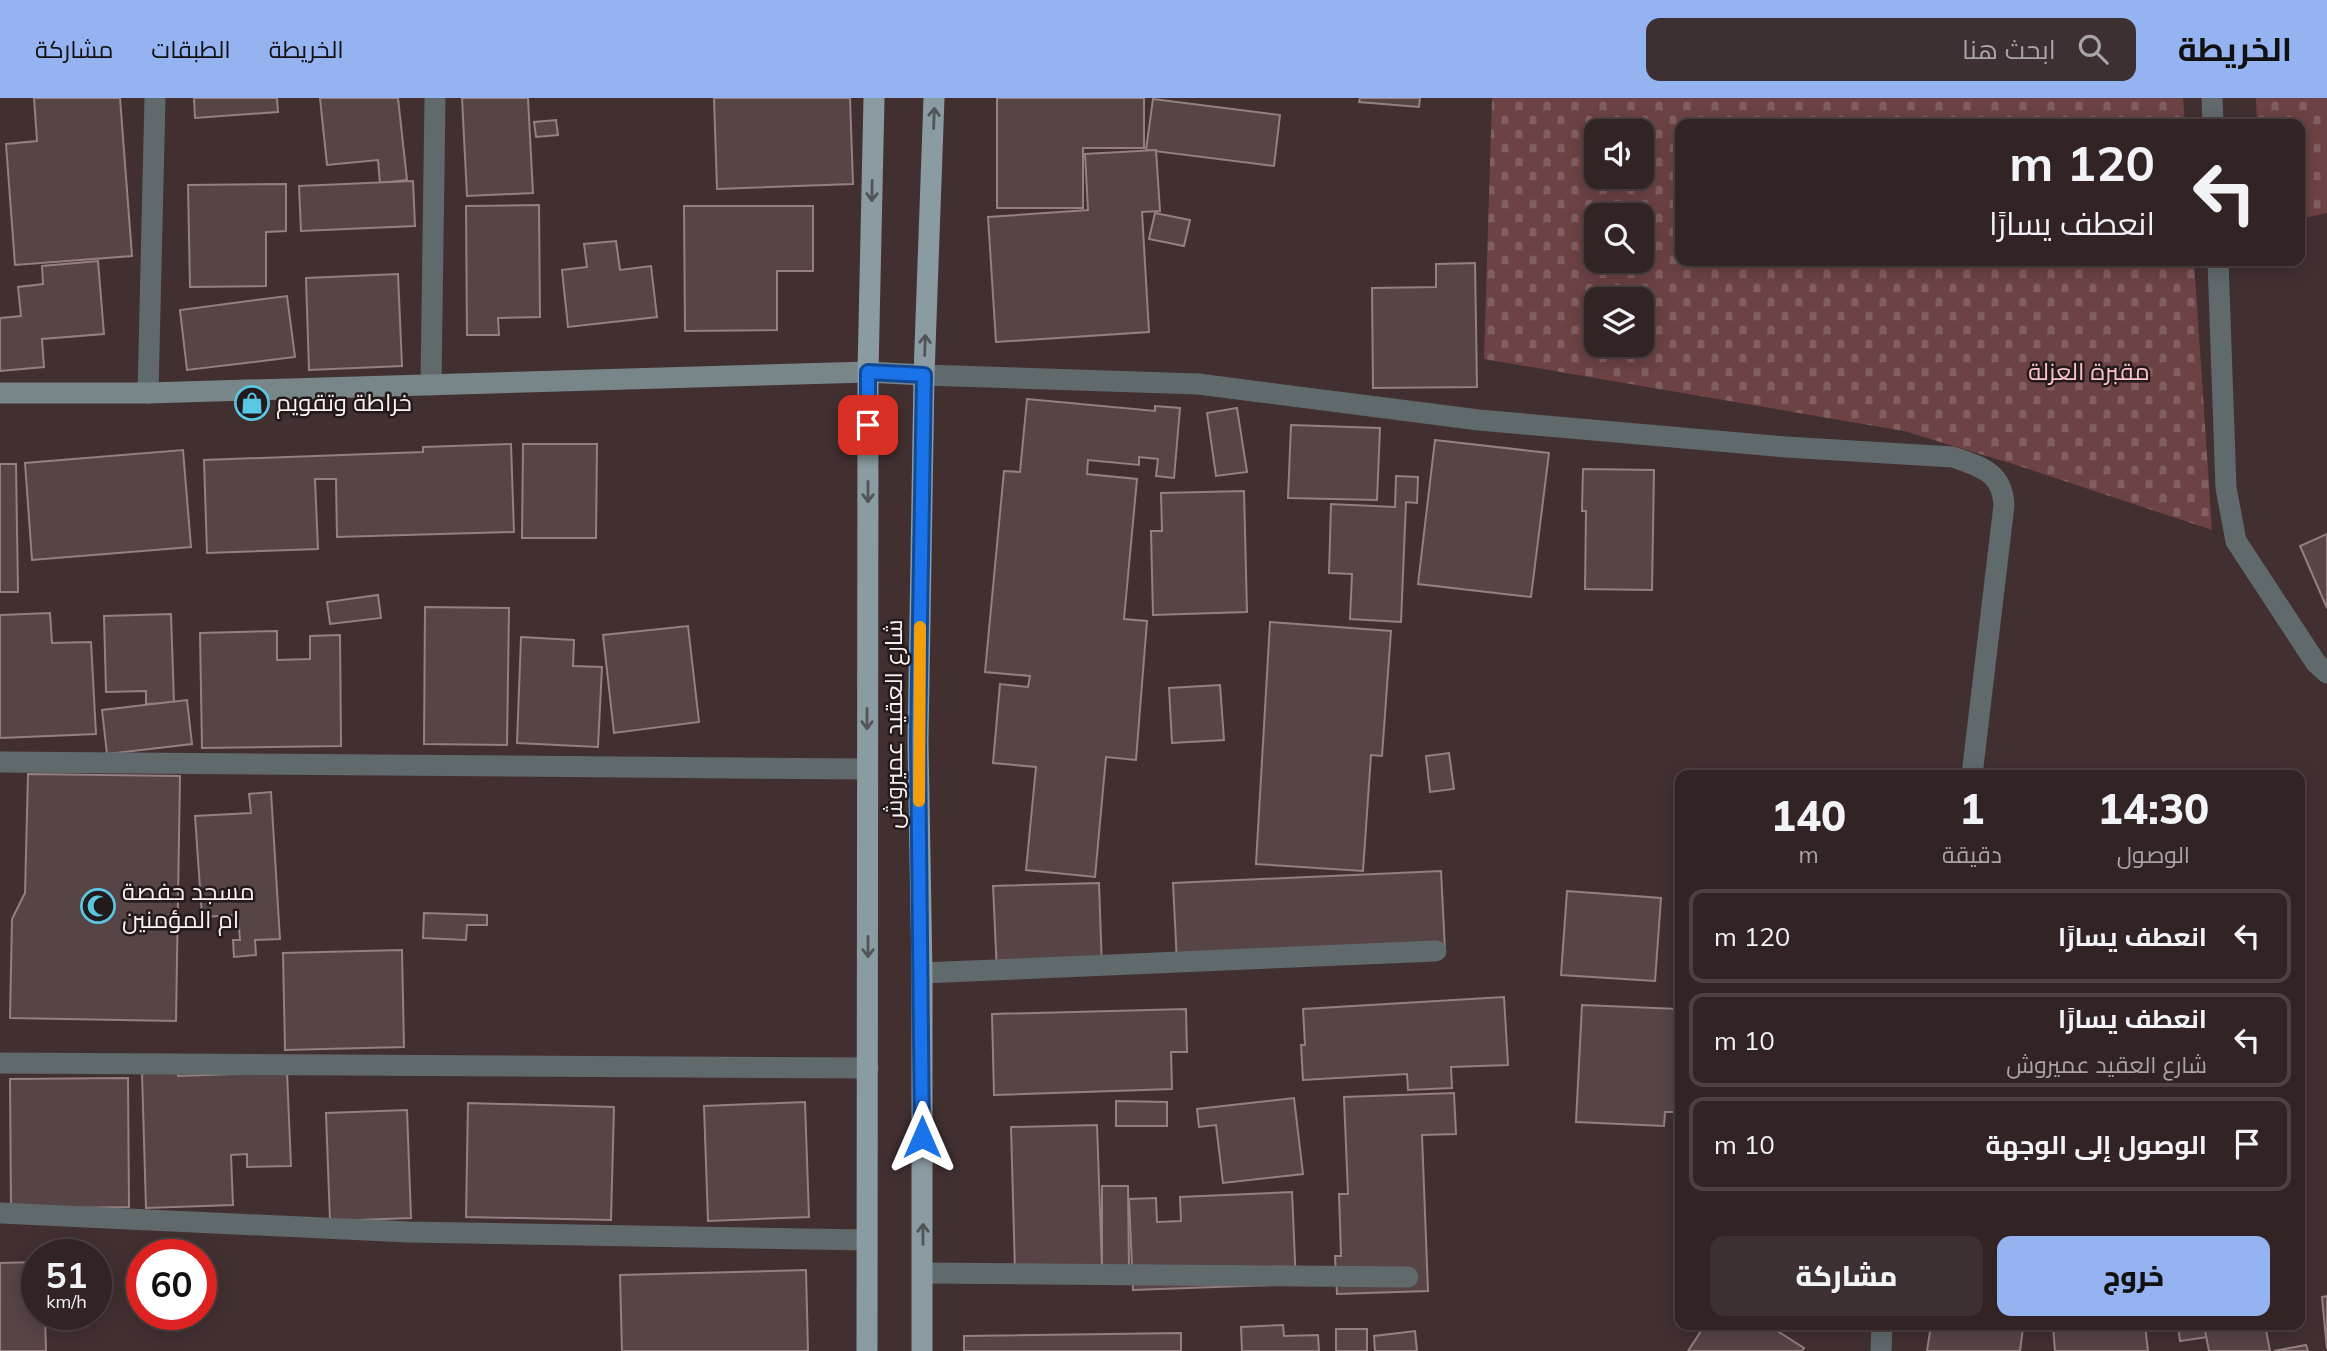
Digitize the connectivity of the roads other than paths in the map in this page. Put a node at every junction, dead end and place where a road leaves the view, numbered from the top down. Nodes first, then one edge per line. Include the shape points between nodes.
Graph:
1 (155, 98) edge
2 (435, 98) edge
3 (874, 98) edge
4 (934, 98) edge
5 (2212, 98) edge
6 (2213, 119) edge
7 (2218, 266) edge
8 (868, 372) junction
9 (924, 375) junction
10 (431, 385) junction
11 (0, 393) edge
12 (148, 393) junction
13 (2327, 673) edge
14 (0, 762) edge
15 (867, 769) junction
16 (1973, 770) edge
17 (1436, 951) dead end
18 (922, 973) junction
19 (0, 1063) edge
20 (868, 1068) junction
21 (0, 1213) edge
22 (867, 1240) junction
23 (923, 1273) junction
24 (1408, 1277) dead end
25 (1882, 1330) edge
26 (867, 1351) edge
27 (922, 1351) edge
28 (1881, 1351) edge

1 - 12 street
2 - 10 street
3 -> 8 main road, شارع العقيد عميروش
9 -> 4 main road, شارع العقيد عميروش
5 - 6 street
7 - 13 street via 2226,488 2236,541
8 - 9 street
8 - 10 street
8 -> 15 main road, شارع العقيد عميروش
9 - 16 street via 1198,384 1479,420 1953,457 1976,465 1999,482 2004,505
9 - 18 main road, شارع العقيد عميروش via 918,741
10 - 12 street
11 - 12 street
14 - 15 street
15 -> 20 main road, شارع العقيد عميروش
17 - 18 street
23 -> 18 main road, شارع العقيد عميروش
19 - 20 street
20 - 22 main road, شارع العقيد عميروش
21 - 22 street via 408,1232
22 - 26 main road, شارع العقيد عميروش
23 - 24 street
23 - 27 main road, شارع العقيد عميروش
25 - 28 street

